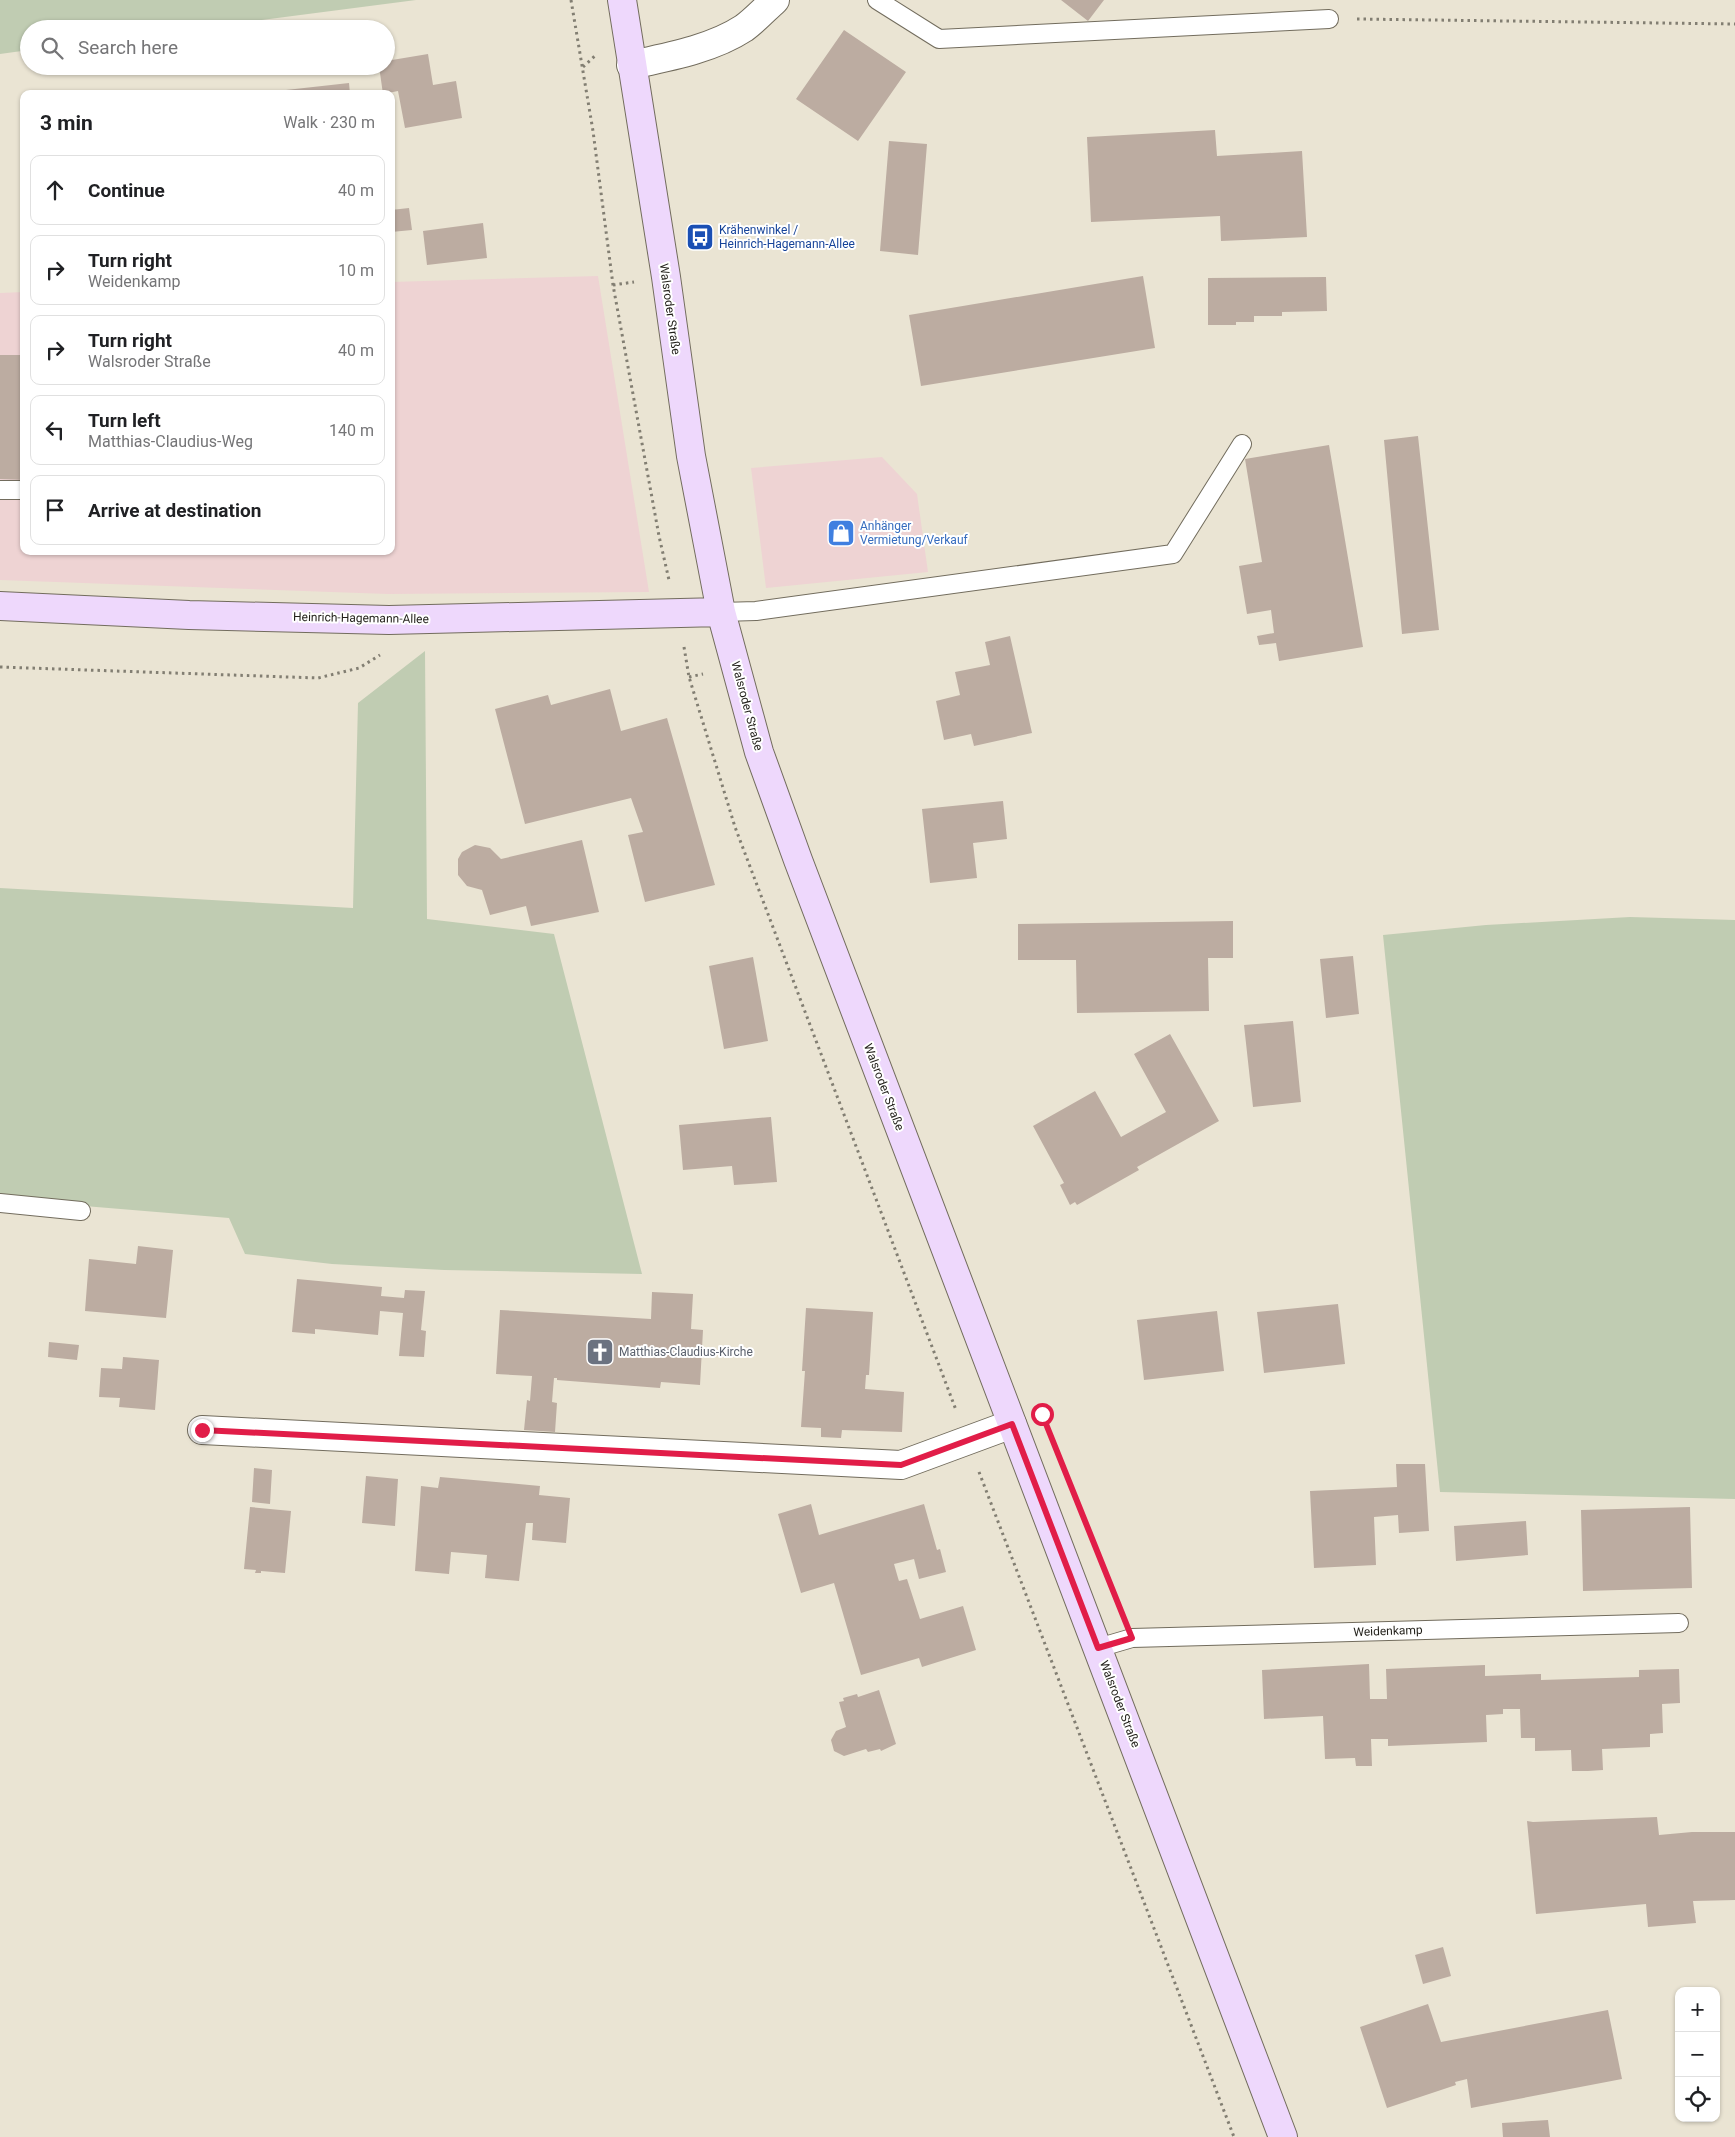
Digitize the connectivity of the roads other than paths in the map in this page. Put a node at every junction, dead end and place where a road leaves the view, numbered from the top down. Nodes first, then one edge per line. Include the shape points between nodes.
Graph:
1 (622, 0) edge
2 (775, 0) edge
3 (877, 0) edge
4 (1329, 19) road end
5 (631, 65) junction
6 (1242, 444) dead end
7 (0, 490) edge
8 (20, 490) edge
9 (0, 606) edge
10 (722, 612) junction
11 (0, 1203) edge
12 (81, 1211) dead end
13 (1012, 1424) junction
14 (202, 1430) dead end
15 (1679, 1623) dead end
16 (1098, 1648) junction
17 (1283, 2137) edge

1 - 5 street, Walsroder Straße
2 - 5 street via 744,28 705,46
3 - 4 lane via 939,39
5 - 10 street, Walsroder Straße via 691,456
6 - 10 lane via 1173,554 756,611
7 - 8 lane
9 - 10 street, Heinrich-Hagemann-Allee via 189,616 390,620
10 - 13 street, Walsroder Straße via 762,761
11 - 12 lane
13 - 14 street via 901,1465
13 - 16 street, Walsroder Straße
15 - 16 lane, Weidenkamp via 1132,1638
16 - 17 street, Walsroder Straße

